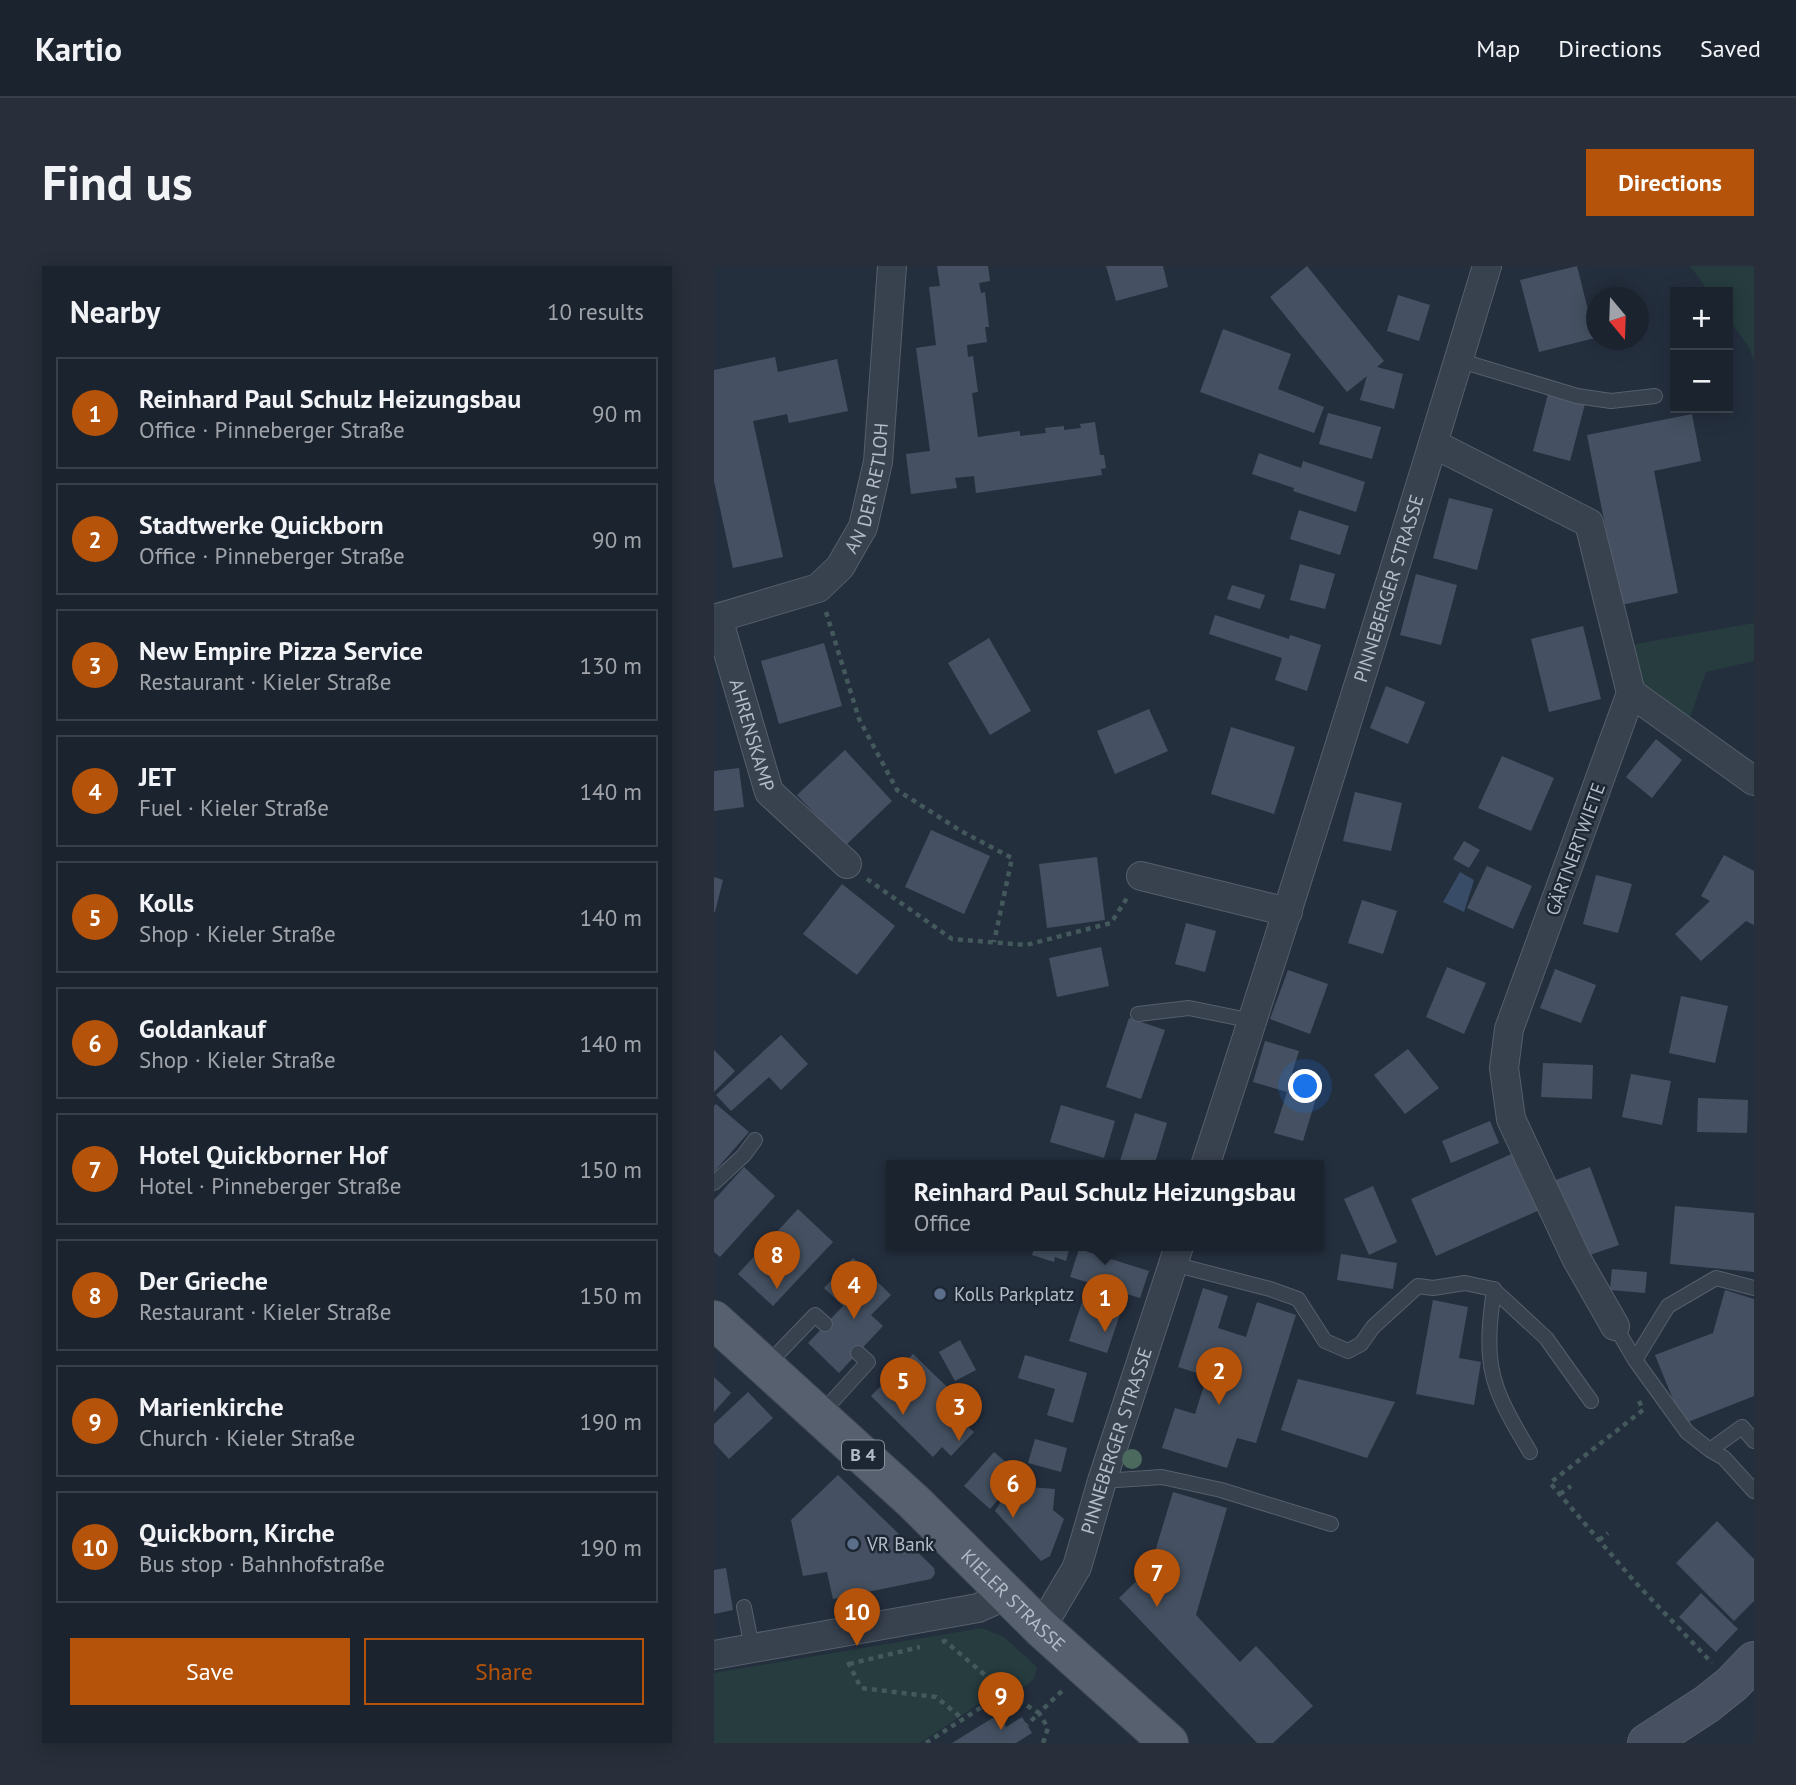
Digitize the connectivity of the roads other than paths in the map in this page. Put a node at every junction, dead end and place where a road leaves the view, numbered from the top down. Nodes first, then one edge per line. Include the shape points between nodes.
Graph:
1 (892, 266) edge
2 (1487, 266) edge
3 (1458, 360) junction
4 (1655, 396) dead end
5 (1434, 444) junction
6 (716, 618) edge
7 (1631, 693) junction
8 (1754, 781) edge
9 (847, 864) road end
10 (1141, 876) road end
11 (1288, 912) junction
12 (1138, 1014) dead end
13 (1253, 1021) junction
14 (755, 1140) dead end
15 (1207, 1160) edge
16 (714, 1183) edge
17 (1176, 1255) edge
18 (1754, 1288) edge
19 (1494, 1289) junction
20 (714, 1320) edge
21 (825, 1324) dead end
22 (1615, 1326) joint
23 (858, 1353) dead end
24 (1635, 1360) junction
25 (765, 1367) junction
26 (1591, 1401) dead end
27 (819, 1416) junction
28 (1754, 1441) edge
29 (1710, 1450) junction
30 (1530, 1452) dead end
31 (1102, 1481) junction
32 (1754, 1491) edge
33 (1331, 1524) dead end
34 (1007, 1595) junction
35 (744, 1607) dead end
36 (1041, 1628) junction
37 (752, 1648) junction
38 (714, 1655) edge
39 (1743, 1672) edge
40 (1165, 1740) edge
41 (1647, 1743) edge

1 - 6 street, AN DER RETLOH via 878,462 863,527 839,567 818,588
2 - 3 street, PINNEBERGER STRASSE
3 - 4 lane via 1577,396 1611,401
3 - 5 street, PINNEBERGER STRASSE
5 - 7 street via 1589,523
5 - 11 street, PINNEBERGER STRASSE
6 - 9 street, AHRENSKAMP via 769,792
7 - 8 street
7 - 22 street, GÄRTNERTWIETE via 1509,1030 1504,1068 1511,1118 1576,1258
10 - 11 street
11 - 13 street, PINNEBERGER STRASSE
12 - 13 lane via 1189,1009
13 - 15 street, PINNEBERGER STRASSE
14 - 16 lane
17 - 19 lane via 1298,1299 1325,1341 1348,1351 1361,1344 1418,1286 1465,1283
17 - 31 street, PINNEBERGER STRASSE
18 - 24 lane via 1716,1278 1668,1306
19 - 26 lane via 1546,1338
19 - 30 lane via 1490,1359 1502,1402
20 - 25 main road, KIELER STRASSE / B 4
21 - 25 lane via 815,1315
22 - 24 lane
23 - 27 lane via 868,1362
24 - 29 lane via 1687,1432
25 - 27 main road, KIELER STRASSE / B 4
27 - 34 main road, KIELER STRASSE / B 4
28 - 29 lane via 1742,1427
29 - 32 lane via 1724,1458
31 - 33 lane via 1162,1477 1222,1490
31 - 36 street, PINNEBERGER STRASSE via 1077,1567
34 - 36 main road, KIELER STRASSE / B 4
34 - 37 street via 978,1608
35 - 37 lane
36 - 40 main road, KIELER STRASSE / B 4
37 - 38 street
39 - 41 main road via 1707,1703

